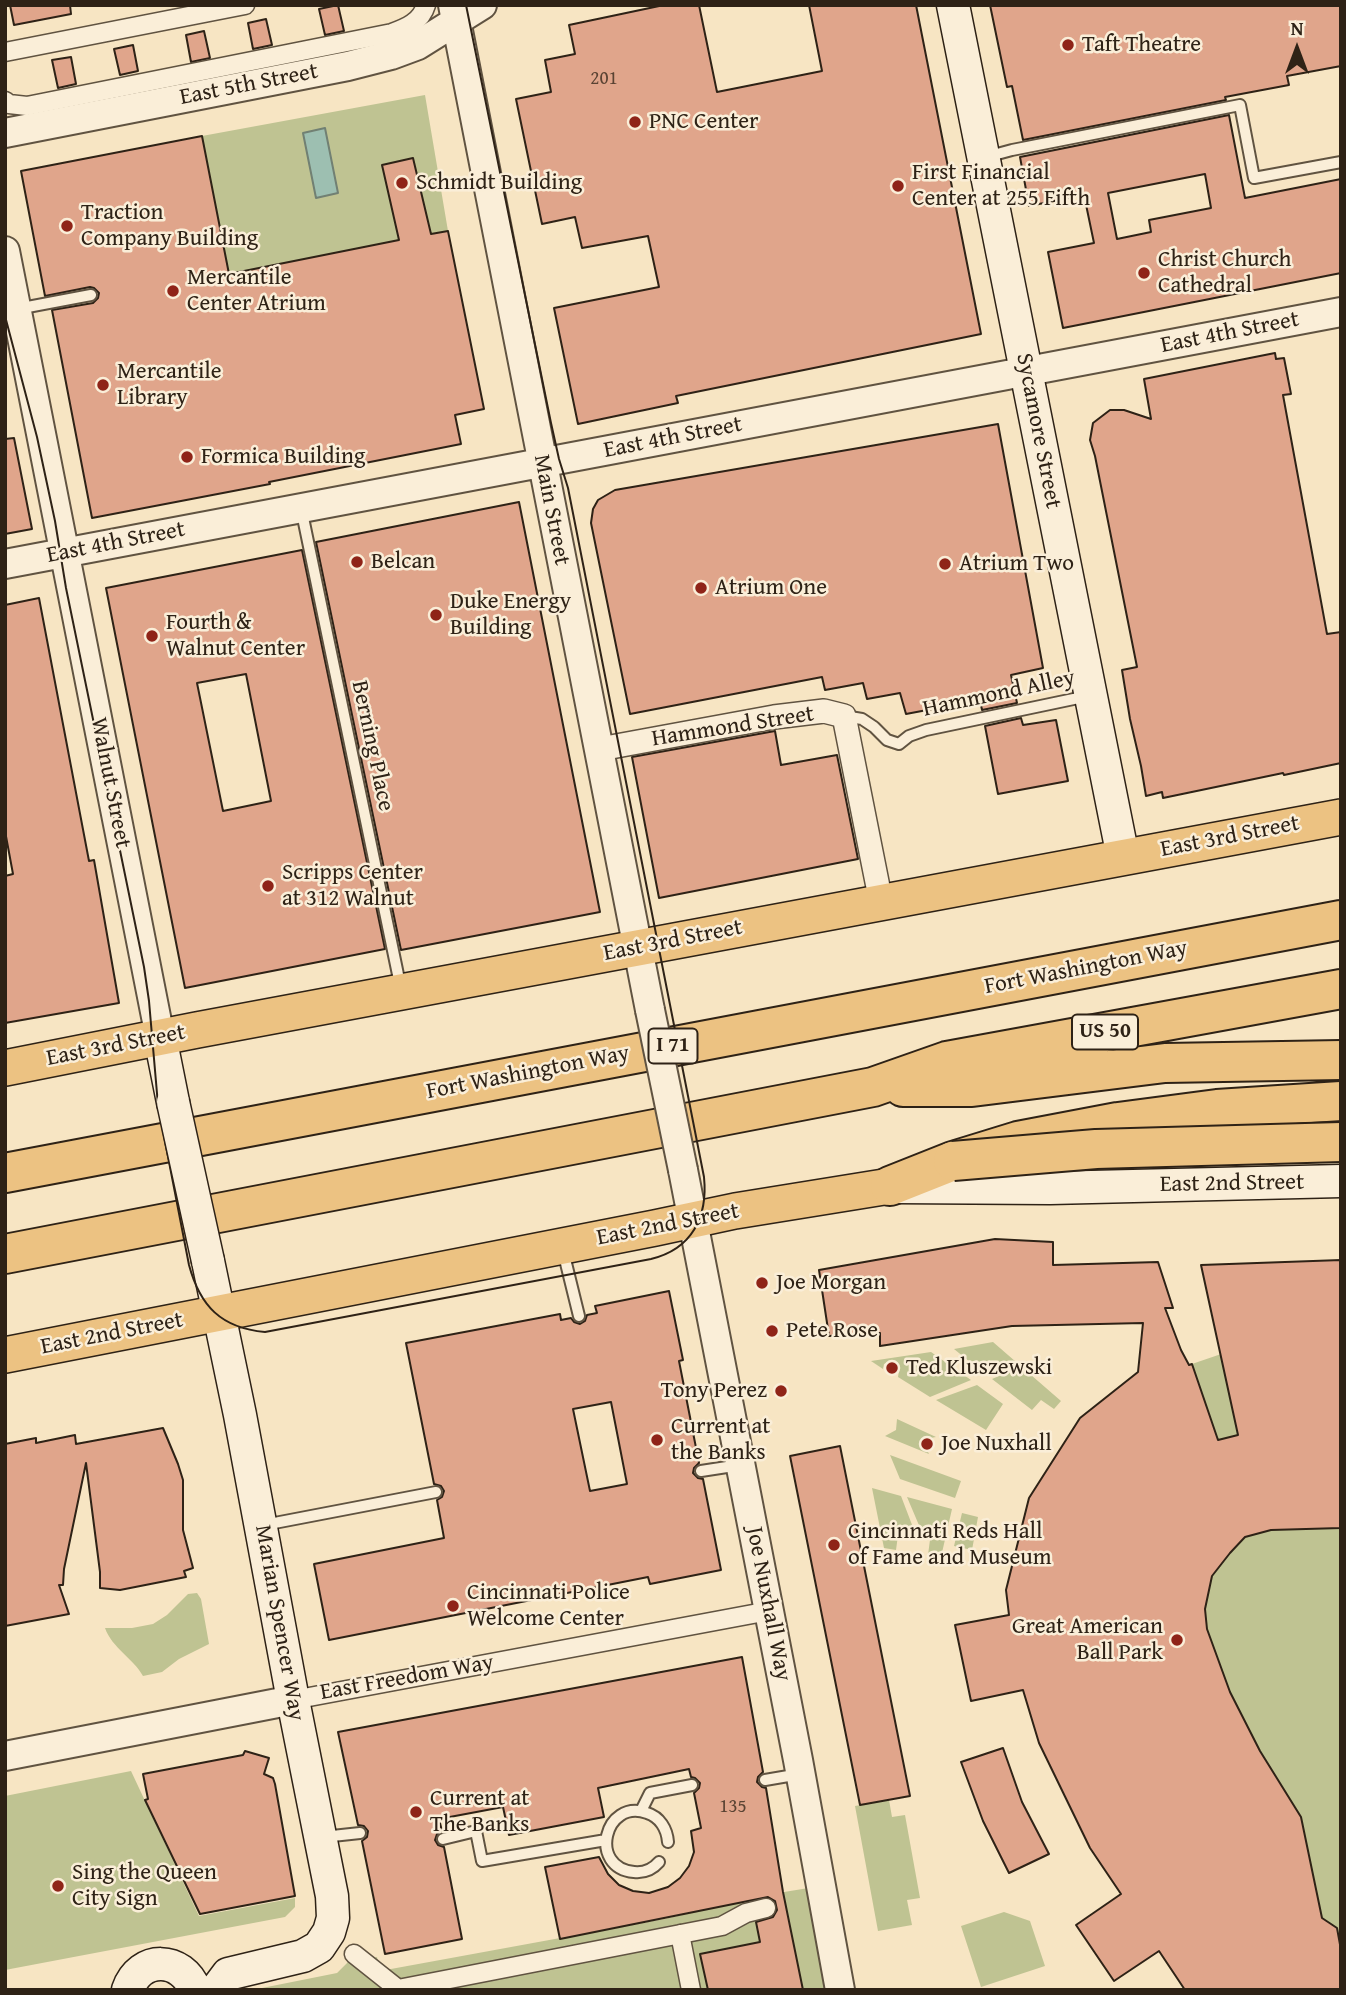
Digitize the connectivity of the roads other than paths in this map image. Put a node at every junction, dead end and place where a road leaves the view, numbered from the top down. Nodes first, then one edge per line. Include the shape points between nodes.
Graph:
1 (245, 5) edge
2 (426, 5) edge
3 (482, 5) edge
4 (953, 5) edge
5 (454, 14) edge
6 (5, 52) edge
7 (5, 101) edge
8 (5, 133) edge
9 (984, 158) junction
10 (1341, 162) edge
11 (5, 251) edge
12 (90, 295) dead end
13 (17, 309) junction
14 (1341, 312) edge
15 (1026, 371) junction
16 (542, 463) junction
17 (301, 508) junction
18 (65, 553) junction
19 (5, 564) edge
20 (1090, 696) junction
21 (844, 716) junction
22 (600, 749) junction
23 (1341, 817) edge
24 (1341, 828) edge
25 (1236, 836) junction
26 (1123, 857) junction
27 (881, 902) junction
28 (1341, 920) edge
29 (637, 948) junction
30 (1341, 989) edge
31 (401, 992) junction
32 (160, 1037) junction
33 (1341, 1060) edge
34 (5, 1068) edge
35 (873, 1087) junction
36 (1341, 1101) edge
37 (1341, 1142) edge
38 (953, 1161) junction
39 (5, 1173) edge
40 (1341, 1181) edge
41 (890, 1186) junction
42 (693, 1220) junction
43 (562, 1246) junction
44 (5, 1254) edge
45 (220, 1314) junction
46 (579, 1316) dead end
47 (5, 1355) edge
48 (740, 1465) junction
49 (701, 1471) dead end
50 (436, 1492) dead end
51 (261, 1526) junction
52 (769, 1611) junction
53 (293, 1700) junction
54 (5, 1756) edge
55 (800, 1774) junction
56 (765, 1780) dead end
57 (692, 1785) dead end
58 (641, 1811) junction
59 (360, 1833) dead end
60 (320, 1837) junction
61 (443, 1839) dead end
62 (606, 1840) junction
63 (668, 1842) dead end
64 (659, 1863) dead end
65 (766, 1908) dead end
66 (680, 1934) junction
67 (354, 1954) dead end
68 (174, 1966) junction
69 (222, 1982) edge
70 (130, 1984) edge
71 (398, 1989) edge
72 (104, 1990) edge
73 (195, 1990) edge
74 (691, 1990) edge
75 (840, 1990) edge

1 - 6 lane
2 - 7 street via 411,26 392,33 27,106
3 - 5 street, East 5th Street
4 - 9 main road, Sycamore Street
5 - 8 street, East 5th Street via 429,40 391,55
5 - 16 street, Main Street
9 - 10 lane via 1240,105 1254,178
9 - 15 main road, Sycamore Street
11 - 13 street, Walnut Street
12 - 13 lane
13 - 18 street, Walnut Street
14 - 15 street, East 4th Street
15 - 16 street, East 4th Street
15 - 20 main road, Sycamore Street
16 - 17 street, East 4th Street
16 - 22 street, Main Street
17 - 18 street, East 4th Street
17 - 31 lane, Berning Place
18 - 19 street, East 4th Street
18 - 32 street, Walnut Street
20 - 21 lane, Hammond Alley via 926,730 899,744 862,719
20 - 26 main road, Sycamore Street
21 - 22 street, Hammond Street via 824,711 774,717
21 - 27 street, Hammond Street
22 - 29 street, Main Street
23 - 25 main road, East 3rd Street
24 - 25 main road
25 - 26 main road, East 3rd Street
26 - 27 main road, East 3rd Street
27 - 29 main road, East 3rd Street
28 - 39 highway, Fort Washington Way / I 71
29 - 31 main road, East 3rd Street
29 - 42 street, Main Street, bridge
30 - 35 highway, US 50 via 947,1061
31 - 32 main road, East 3rd Street
32 - 34 main road, East 3rd Street
32 - 45 main road, Walnut Street, bridge
33 - 35 highway via 1165,1063 972,1087
35 - 44 highway
36 - 38 highway, bridge via 1118,1122 1018,1142
37 - 38 highway, bridge via 1096,1149
38 - 41 highway
40 - 41 main road, East 2nd Street via 1050,1188
41 - 42 main road, East 2nd Street
42 - 43 main road, East 2nd Street
42 - 48 street, Joe Nuxhall Way
43 - 45 main road, East 2nd Street
43 - 46 lane
45 - 47 main road, East 2nd Street
45 - 51 main road, Marian Spencer Way
48 - 49 lane
48 - 52 street, Joe Nuxhall Way
50 - 51 lane
51 - 53 main road, Marian Spencer Way
52 - 53 street, East Freedom Way
52 - 55 street, Joe Nuxhall Way
53 - 54 street, East Freedom Way
53 - 60 main road, Marian Spencer Way
55 - 56 lane
55 - 75 street, Joe Nuxhall Way
57 - 58 lane via 650,1793
58 - 62 lane via 613,1821
58 - 63 lane via 659,1820
59 - 60 lane
60 - 69 main road, Marian Spencer Way via 332,1896 329,1932 320,1947
61 - 62 lane via 476,1831 482,1861
62 - 64 lane via 607,1851 618,1867 638,1873
65 - 66 street via 722,1926
66 - 71 street
66 - 74 street
67 - 71 street
68 - 69 main road via 218,1969
68 - 70 main road via 152,1965
68 - 73 main road via 184,1972
70 - 72 main road

